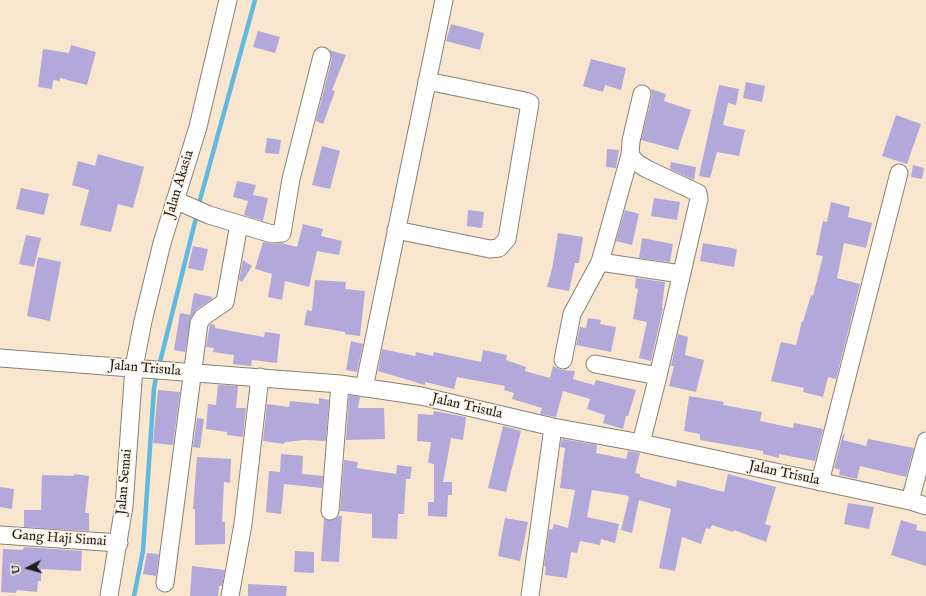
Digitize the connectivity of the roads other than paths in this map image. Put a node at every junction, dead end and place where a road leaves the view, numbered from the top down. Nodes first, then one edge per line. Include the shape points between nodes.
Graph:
1 (228, 0) edge
2 (444, 0) edge
3 (322, 56) dead end
4 (427, 81) junction
5 (642, 94) dead end
6 (630, 155) junction
7 (899, 173) dead end
8 (176, 200) junction
9 (239, 224) junction
10 (396, 230) junction
11 (600, 262) junction
12 (681, 274) junction
13 (0, 358) edge
14 (563, 360) dead end
15 (594, 364) dead end
16 (138, 368) junction
17 (192, 372) junction
18 (658, 376) junction
19 (260, 377) junction
20 (340, 384) junction
21 (364, 388) junction
22 (553, 427) junction
23 (926, 441) edge
24 (641, 443) junction
25 (820, 482) junction
26 (918, 503) edge
27 (330, 511) dead end
28 (0, 535) edge
29 (119, 543) junction
30 (165, 583) dead end
31 (109, 596) edge
32 (230, 596) edge
33 (530, 596) edge

1 - 8 street, Jalan Akasia via 198,127
2 - 4 street
3 - 9 street via 291,178 282,233 272,234
4 - 10 street
4 - 10 street via 530,103 507,239 499,248 490,249
5 - 6 street via 630,141
6 - 11 street
6 - 12 street via 647,169 698,193 699,199
7 - 25 street
8 - 9 street
8 - 16 street, Jalan Akasia via 160,250
9 - 17 street via 225,302 199,323
10 - 21 street
11 - 12 street
11 - 14 street via 572,314
12 - 18 street
13 - 16 street, Jalan Trisula
15 - 18 street
16 - 17 street, Jalan Trisula
16 - 29 street, Jalan Semai
17 - 19 street, Jalan Trisula
17 - 30 street
18 - 24 street
19 - 20 street, Jalan Trisula
19 - 32 street via 243,524
20 - 21 street, Jalan Trisula
20 - 27 street
21 - 22 street, Jalan Trisula via 421,396
22 - 24 street, Jalan Trisula
22 - 33 street
23 - 26 street
24 - 25 street, Jalan Trisula
25 - 26 street, Jalan Trisula
28 - 29 street, Gang Haji Simai
29 - 31 street, Jalan Semai

